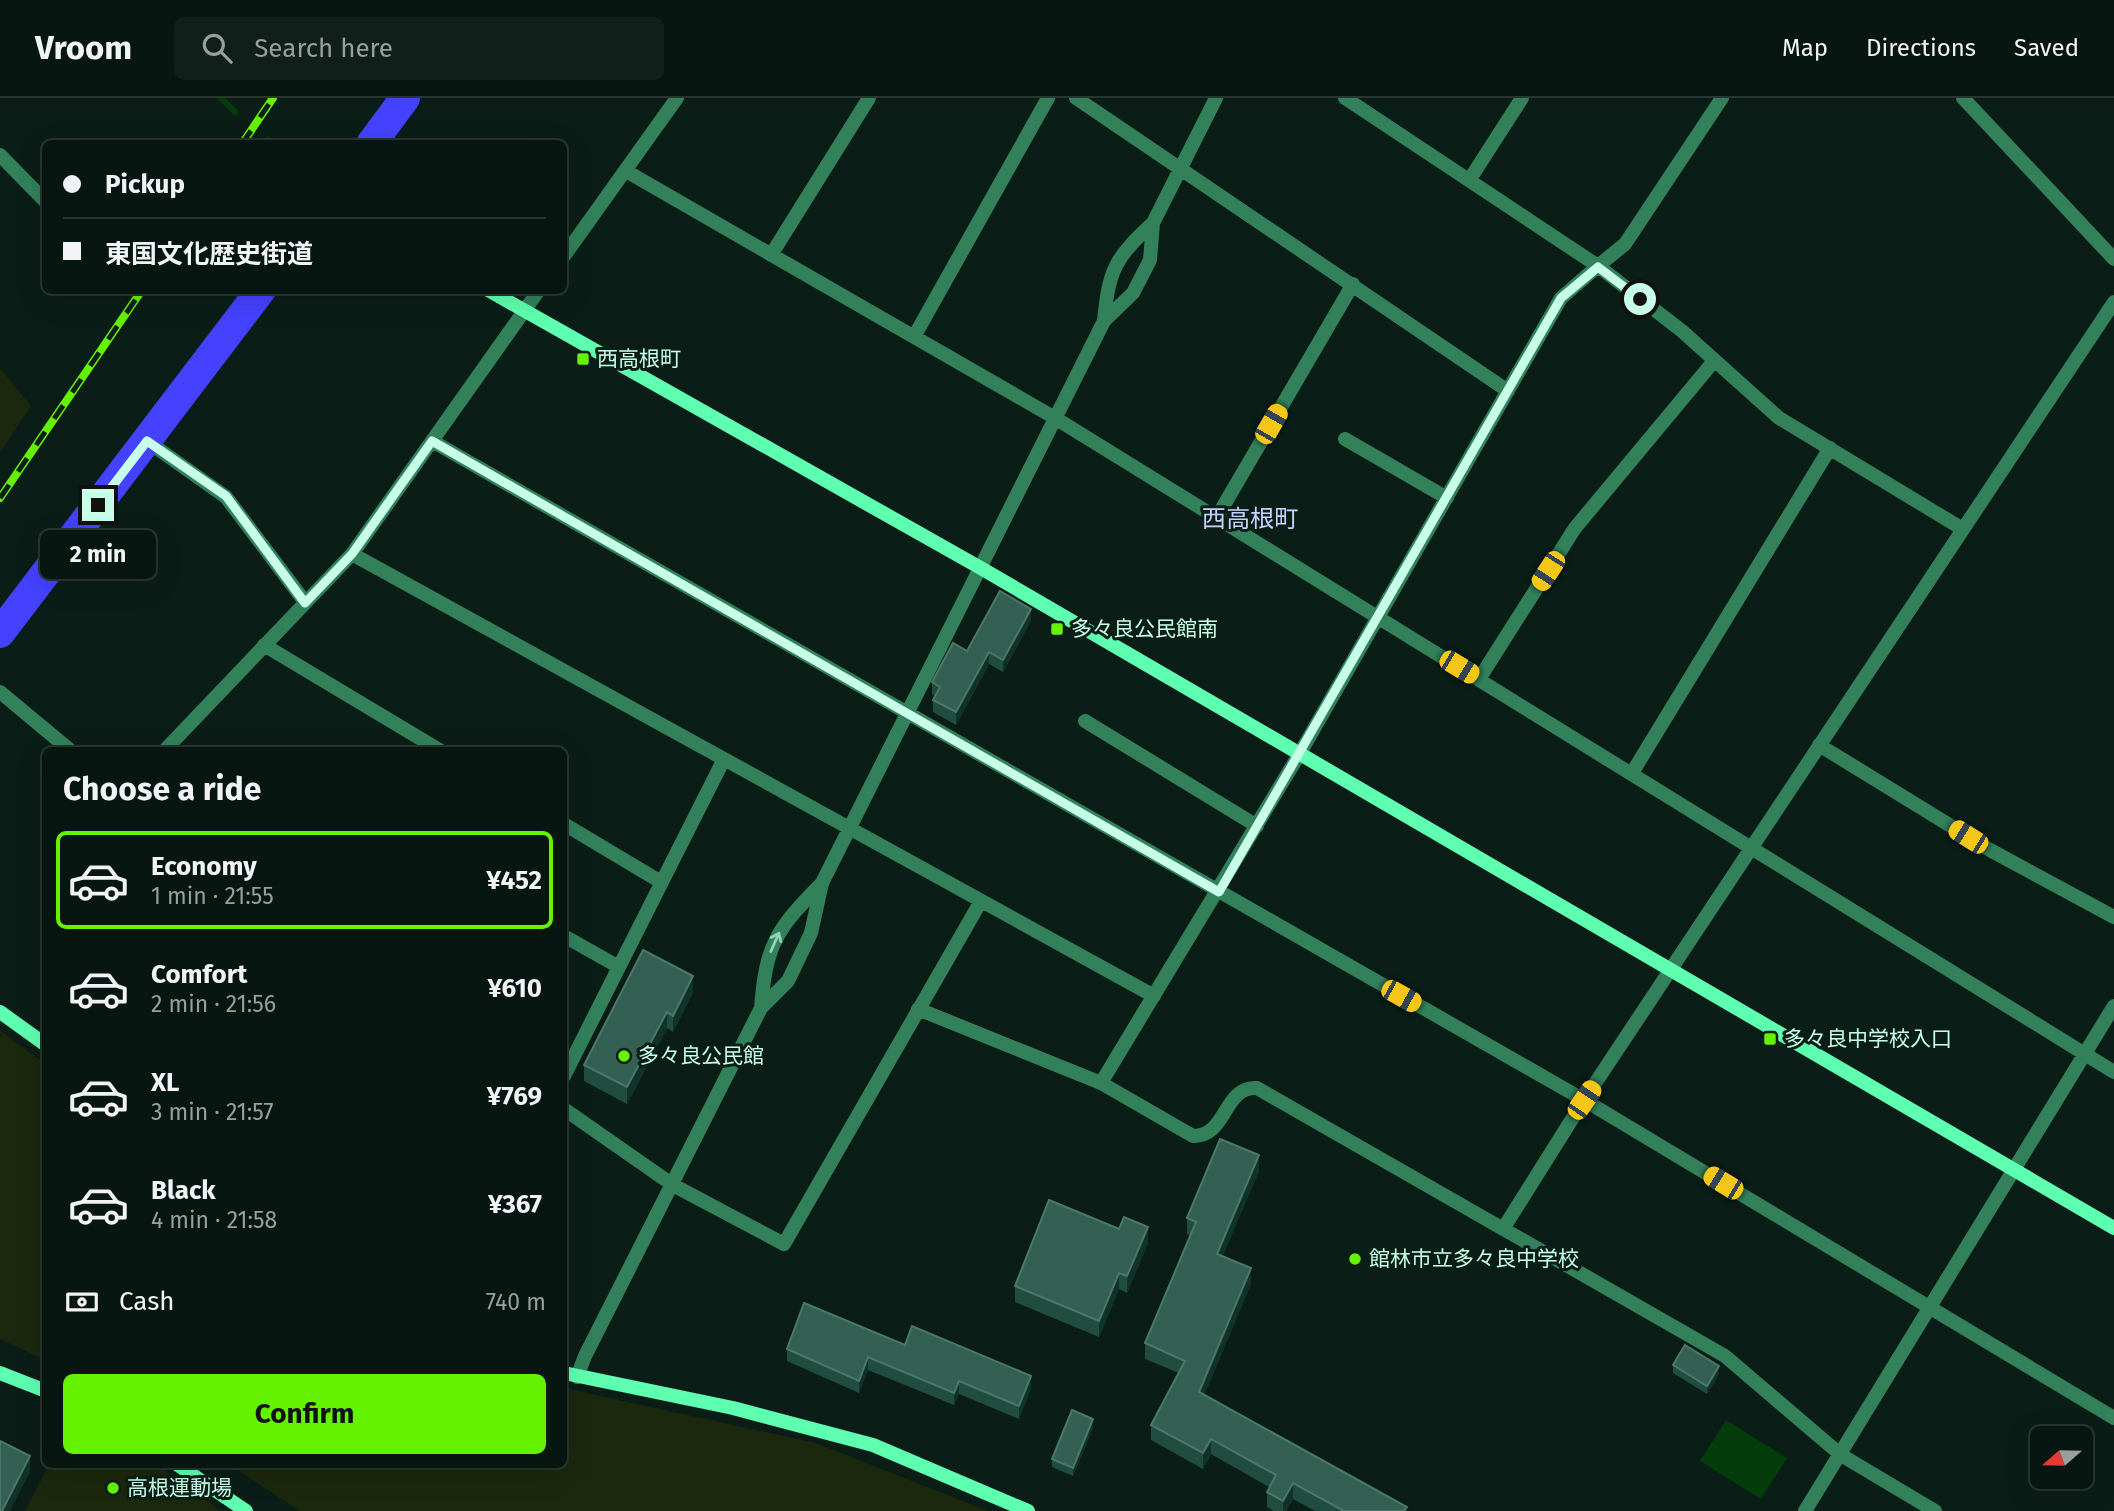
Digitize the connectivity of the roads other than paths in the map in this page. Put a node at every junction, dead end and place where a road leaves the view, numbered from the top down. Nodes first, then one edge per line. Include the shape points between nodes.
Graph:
1 (405, 98) edge
2 (677, 98) edge
3 (869, 98) edge
4 (1048, 98) edge
5 (1076, 98) edge
6 (1216, 98) edge
7 (1345, 98) edge
8 (1522, 98) edge
9 (1722, 98) edge
10 (1963, 98) edge
11 (374, 140) edge
12 (0, 155) edge
13 (1180, 169) junction
14 (626, 171) junction
15 (1470, 178) junction
16 (42, 198) edge
17 (1153, 223) junction
18 (567, 252) edge
19 (771, 255) junction
20 (2114, 259) edge
21 (1598, 267) junction
22 (1353, 284) junction
23 (258, 294) edge
24 (495, 294) edge
25 (536, 294) edge
26 (2114, 302) edge
27 (524, 311) junction
28 (1104, 321) junction
29 (915, 335) junction
30 (1714, 361) junction
31 (1508, 391) junction
32 (1055, 418) junction
33 (1345, 439) dead end
34 (147, 441) junction
35 (432, 441) junction
36 (1830, 448) junction
37 (1447, 498) junction
38 (1217, 517) junction
39 (1961, 528) junction
40 (352, 554) junction
41 (979, 567) junction
42 (305, 603) junction
43 (1378, 618) junction
44 (0, 633) edge
45 (264, 645) junction
46 (1479, 679) junction
47 (0, 692) edge
48 (907, 710) junction
49 (1085, 721) dead end
50 (1819, 745) junction
51 (66, 747) edge
52 (168, 747) edge
53 (434, 747) edge
54 (1300, 753) junction
55 (724, 759) junction
56 (1632, 773) junction
57 (567, 826) edge
58 (1257, 826) junction
59 (852, 828) junction
60 (1751, 848) junction
61 (661, 883) junction
62 (822, 883) junction
63 (1219, 892) junction
64 (981, 901) junction
65 (2114, 916) edge
66 (567, 938) edge
67 (619, 967) junction
68 (1672, 968) junction
69 (1154, 996) junction
70 (2114, 1006) edge
71 (761, 1008) junction
72 (918, 1009) junction
73 (0, 1012) edge
74 (42, 1042) edge
75 (2085, 1054) junction
76 (567, 1070) edge
77 (2114, 1072) edge
78 (1101, 1083) junction
79 (1584, 1100) junction
80 (567, 1111) edge
81 (2014, 1168) junction
82 (673, 1185) junction
83 (2114, 1228) edge
84 (1503, 1229) junction
85 (1932, 1307) junction
86 (0, 1373) edge
87 (570, 1375) edge
88 (42, 1389) edge
89 (2114, 1418) edge
90 (1841, 1455) junction
91 (182, 1468) edge
92 (246, 1511) edge
93 (1028, 1511) edge
94 (1805, 1511) edge
95 (1935, 1511) edge

1 - 11 highway
2 - 14 street
3 - 19 street
4 - 29 street
5 - 13 street
6 - 13 street
7 - 15 street
8 - 15 street
9 - 21 street via 1625,244
10 - 20 street
12 - 16 street
13 - 17 street
13 - 22 street
14 - 18 street
14 - 19 street
15 - 21 street
17 - 28 street via 1150,260 1133,293
17 - 28 street via 1124,250 1108,281
19 - 29 street
21 - 30 street
21 - 31 street via 1561,298
22 - 31 street
22 - 38 street
23 - 34 highway
24 - 27 street
25 - 27 street
26 - 39 street
27 - 35 street
27 - 41 street
28 - 32 street
29 - 32 street
30 - 36 street via 1779,418
30 - 46 street via 1575,527
31 - 37 street
32 - 38 street
32 - 41 street
33 - 37 street
34 - 42 street via 226,496
34 - 44 highway
35 - 40 street
35 - 48 street
36 - 39 street
36 - 56 street
37 - 43 street
38 - 43 street
39 - 50 street
40 - 42 street
40 - 55 street
41 - 48 street
41 - 54 street
42 - 45 street
43 - 46 street
43 - 54 street
45 - 52 street
45 - 53 street
46 - 56 street
47 - 51 street
48 - 59 street
48 - 63 street
49 - 58 street
50 - 60 street
50 - 65 street via 1990,850
54 - 58 street
54 - 68 street
55 - 59 street
55 - 61 street
56 - 60 street
57 - 61 street
58 - 63 street
59 - 62 street
59 - 64 street
60 - 68 street
60 - 75 street
61 - 67 street
62 - 71 street via 811,933 788,981
71 -> 62 street via 764,967 784,922
63 - 69 street
63 - 79 street
64 - 69 street
64 - 72 street
66 - 67 street
67 - 76 street
68 - 79 street
68 - 81 street
69 - 78 street
70 - 75 street
71 - 82 street
72 - 78 street
72 - 82 street via 784,1244
73 - 74 street
75 - 77 street
75 - 81 street
78 - 84 street via 1193,1136 1213,1131 1238,1092 1257,1088
79 - 84 street
79 - 85 street
80 - 82 street
81 - 83 street
81 - 85 street
82 - 87 street via 585,1356
84 - 90 street via 1726,1356
85 - 89 street
85 - 90 street
86 - 88 street
87 - 93 street via 733,1408 873,1445
90 - 94 street
90 - 95 street
91 - 92 street

